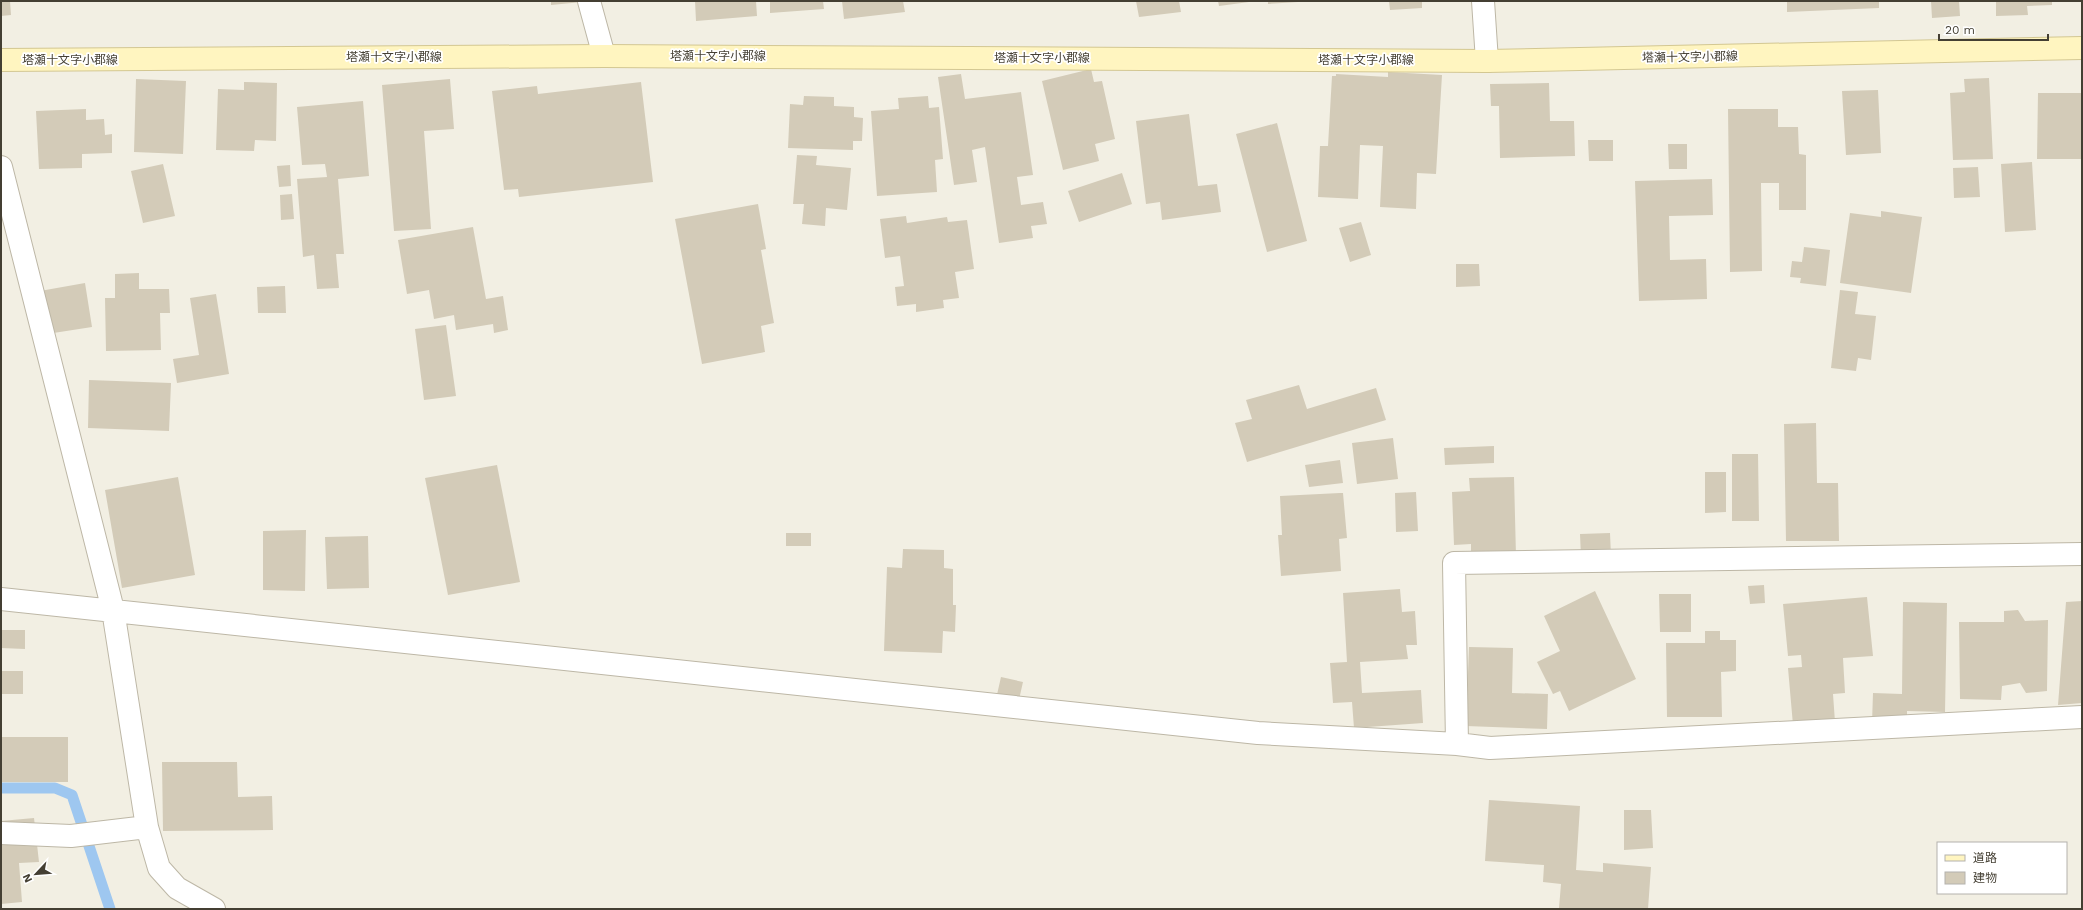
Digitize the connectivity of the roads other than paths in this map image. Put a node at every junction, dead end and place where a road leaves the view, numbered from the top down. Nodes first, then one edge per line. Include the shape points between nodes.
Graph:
1 (589, 1) edge
2 (1483, 1) edge
3 (2082, 48) edge
4 (604, 56) junction
5 (1, 60) edge
6 (1487, 61) junction
7 (1, 167) edge
8 (2082, 554) edge
9 (1, 599) edge
10 (113, 610) junction
11 (2082, 717) edge
12 (1457, 744) junction
13 (147, 827) junction
14 (1, 833) edge
15 (214, 909) edge

1 - 4 street
2 - 6 street
3 - 6 main road, 塔瀬十文字小郡線
4 - 5 main road, 塔瀬十文字小郡線
4 - 6 main road, 塔瀬十文字小郡線
7 - 10 street
8 - 12 street via 1454,563
9 - 10 street
10 - 12 street via 1258,733
10 - 13 street
11 - 12 street via 1490,748
13 - 14 street via 71,836
13 - 15 street via 159,868 177,888

